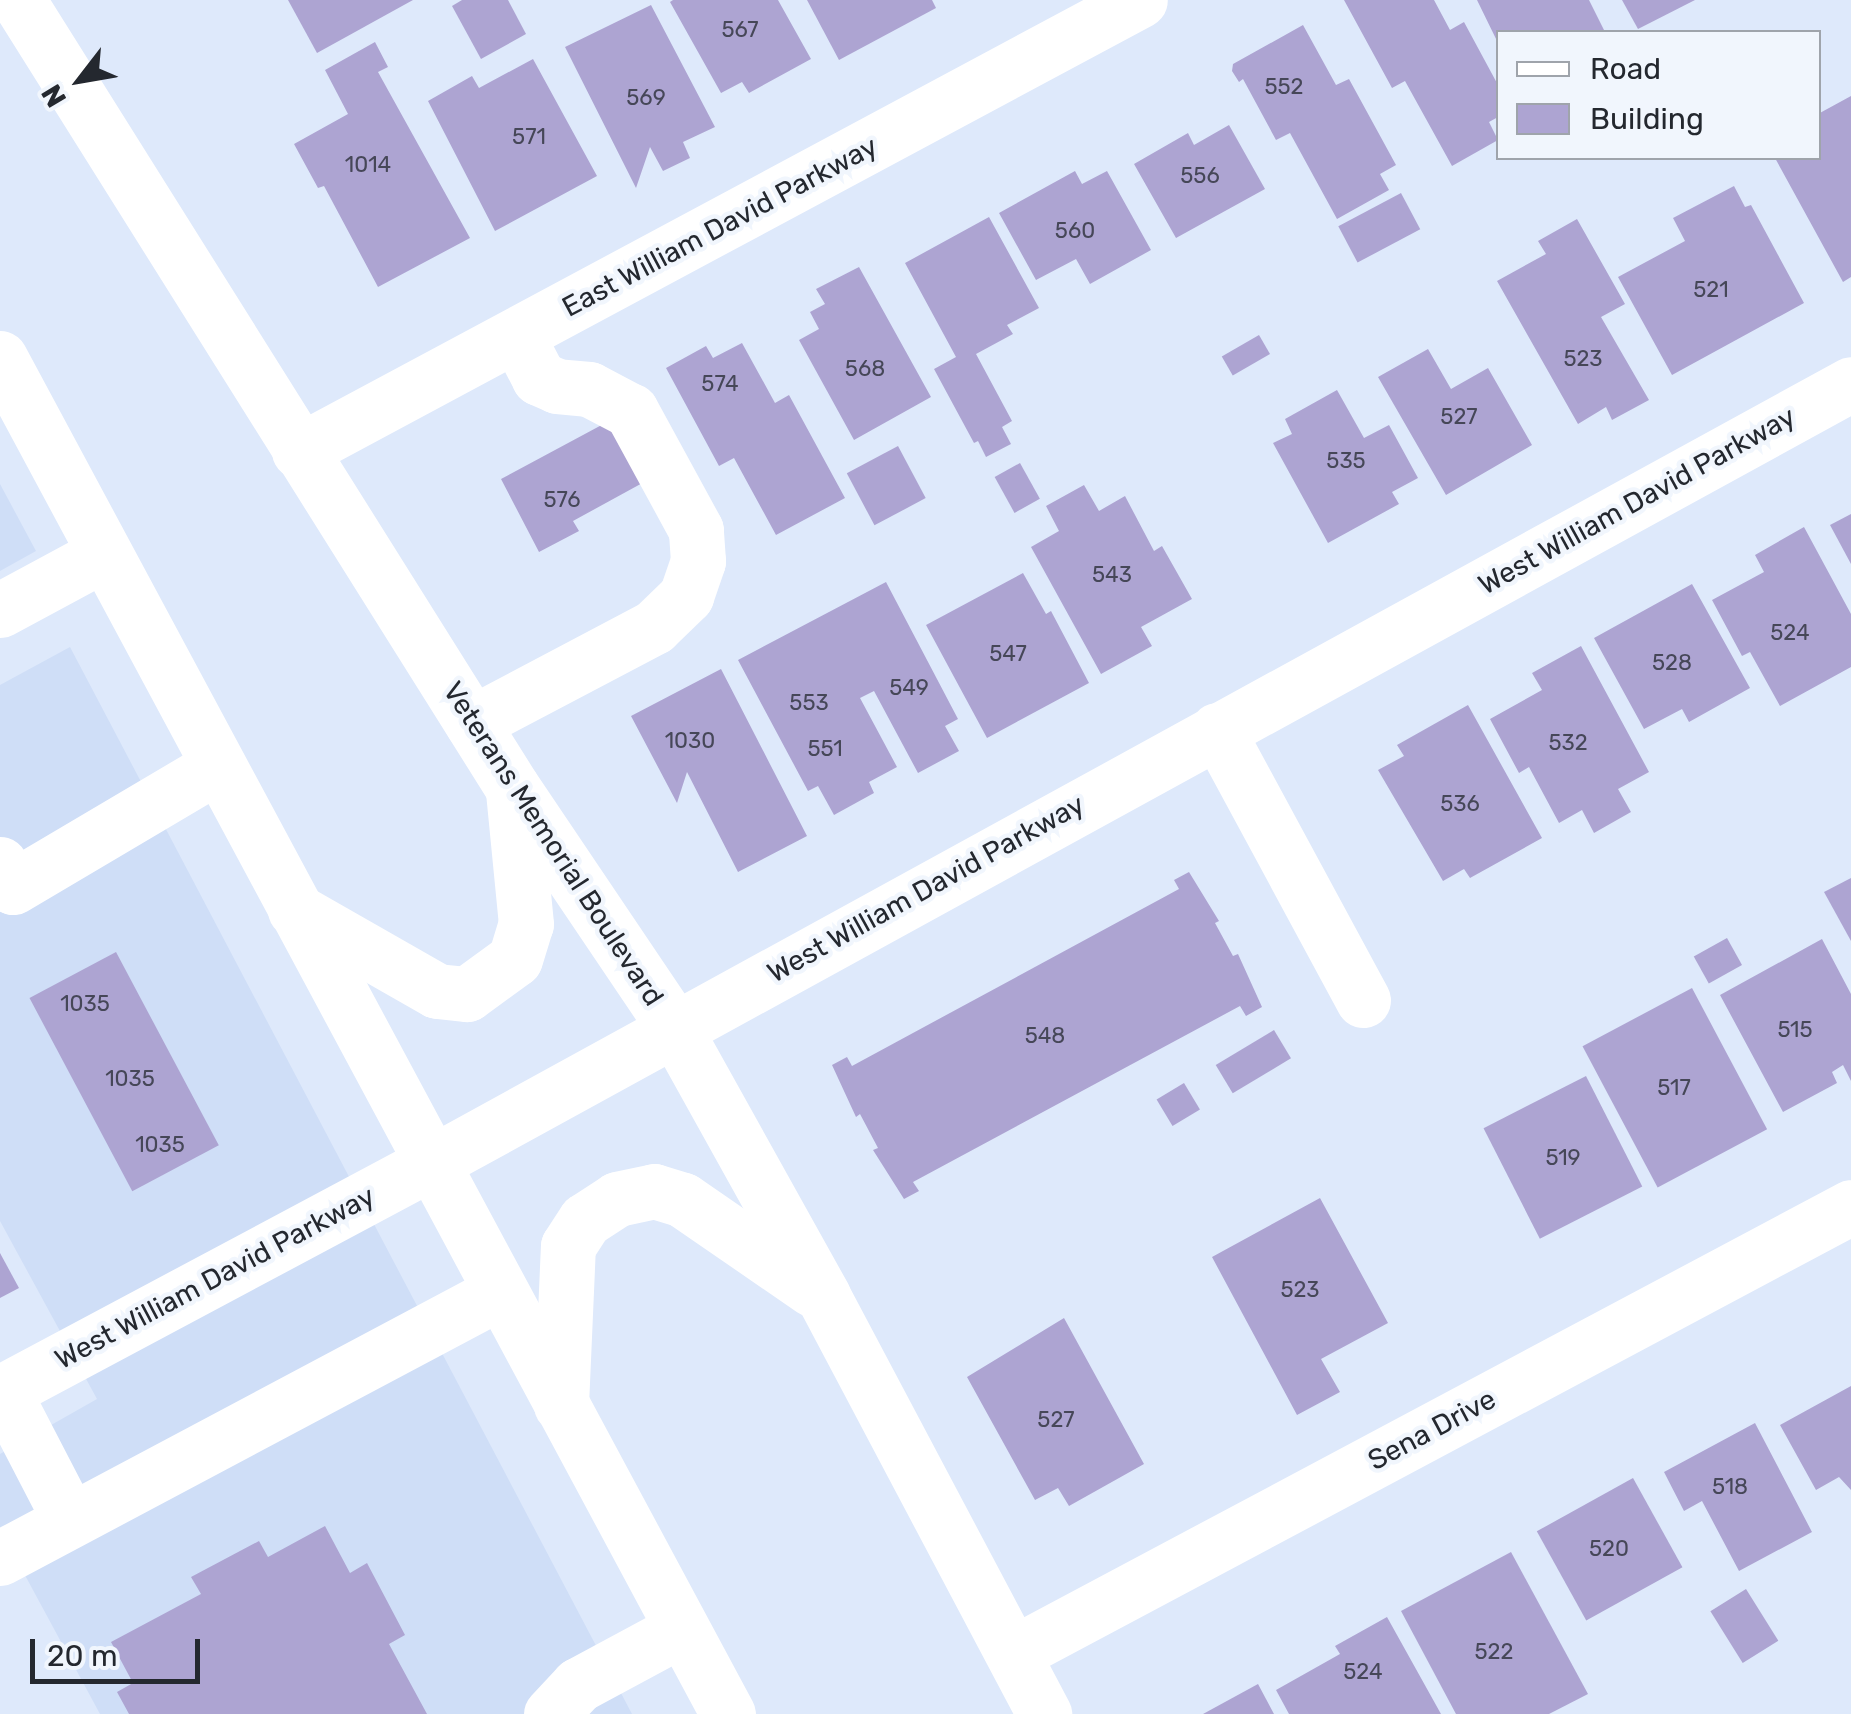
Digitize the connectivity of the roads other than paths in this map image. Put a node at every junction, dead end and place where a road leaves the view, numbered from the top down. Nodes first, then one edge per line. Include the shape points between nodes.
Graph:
1 (18, 0) edge
2 (1140, 0) edge
3 (517, 336) junction
4 (0, 358) edge
5 (1851, 384) edge
6 (300, 451) junction
7 (104, 554) junction
8 (0, 610) edge
9 (472, 723) junction
10 (1217, 730) junction
11 (218, 766) junction
12 (512, 786) junction
13 (0, 864) edge
14 (295, 910) junction
15 (1363, 1000) dead end
16 (672, 1026) junction
17 (433, 1162) junction
18 (1851, 1208) edge
19 (500, 1292) junction
20 (823, 1296) junction
21 (2, 1392) edge
22 (561, 1410) junction
23 (70, 1520) junction
24 (0, 1558) edge
25 (680, 1630) junction
26 (1014, 1652) junction
27 (551, 1714) edge
28 (728, 1714) edge
29 (1044, 1714) edge

1 - 6 main road, Veterans Memorial Boulevard
2 - 3 main road, East William David Parkway
3 - 6 main road, East William David Parkway
3 - 9 main road via 539,378 590,388 631,411 696,530 698,560 686,596 654,627
4 - 7 main road
5 - 10 main road, West William David Parkway
6 - 9 main road, Veterans Memorial Boulevard
7 - 8 main road
7 - 11 main road
9 - 12 main road, Veterans Memorial Boulevard
10 - 15 main road
10 - 16 main road, West William David Parkway
11 - 13 main road via 12,887
11 - 14 main road
12 - 14 main road via 526,924 515,958 479,988 467,994 438,991
12 - 16 main road, Veterans Memorial Boulevard
14 - 17 main road
16 - 17 main road, West William David Parkway
16 - 20 main road, Veterans Memorial Boulevard
17 - 19 main road
17 - 21 main road, West William David Parkway
18 - 26 main road, Sena Drive
19 - 22 main road
19 - 23 main road
20 - 22 main road via 683,1200 654,1191 617,1199 585,1220 568,1246
20 - 26 main road, Veterans Memorial Boulevard
21 - 23 main road
22 - 25 main road
23 - 24 main road
25 - 27 main road via 578,1685
25 - 28 main road
26 - 29 main road, Veterans Memorial Boulevard

